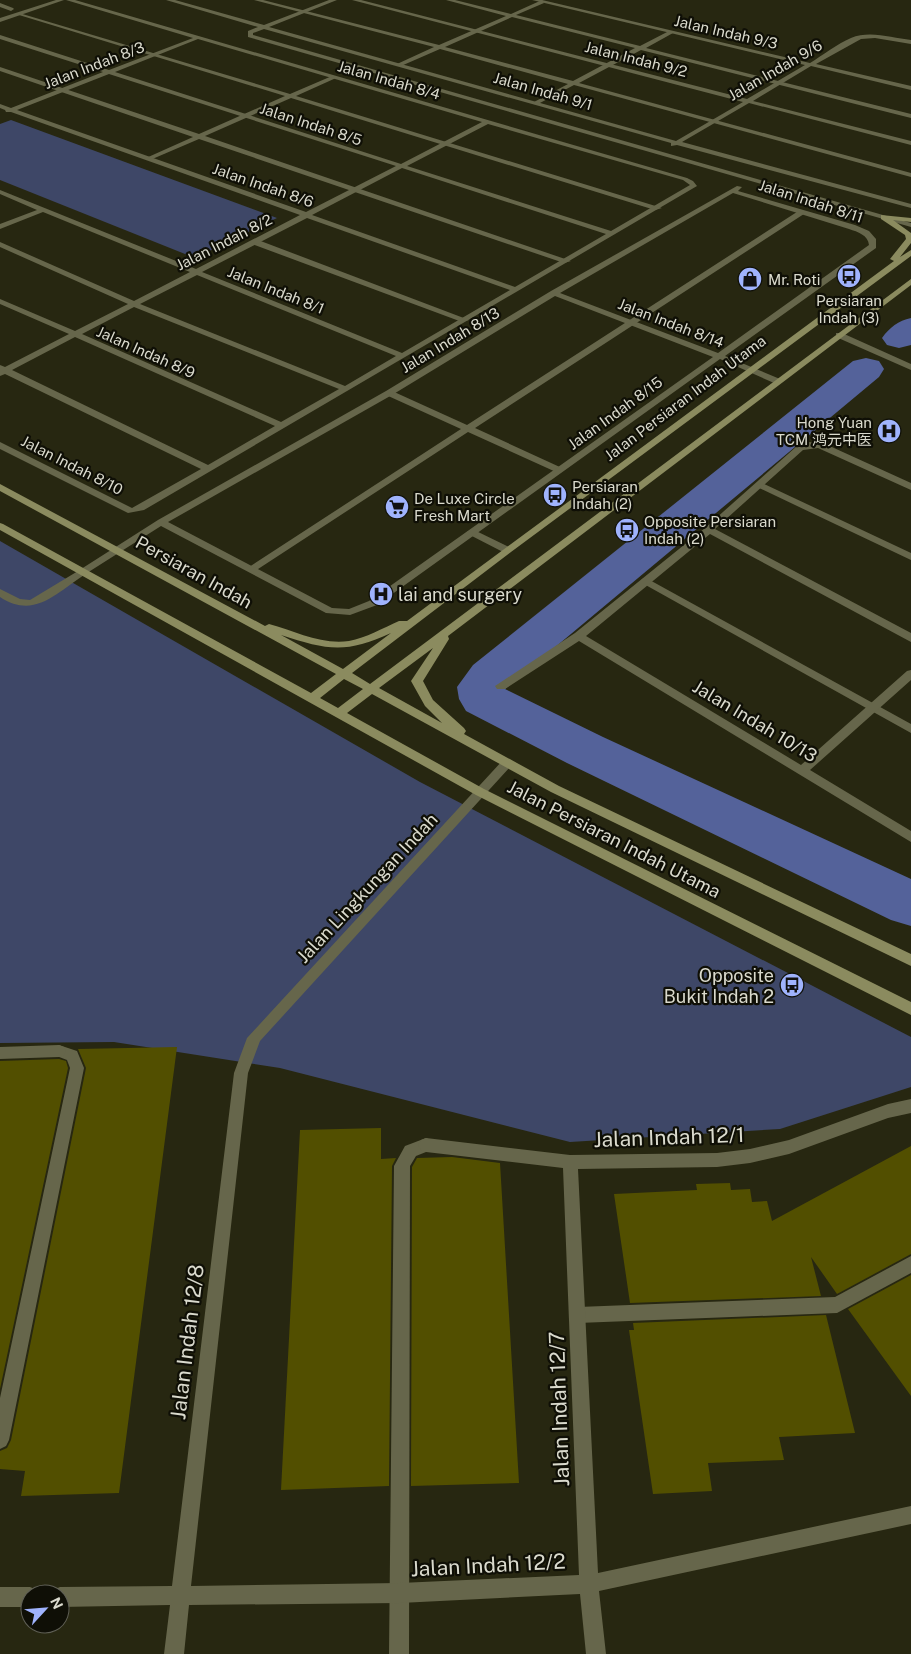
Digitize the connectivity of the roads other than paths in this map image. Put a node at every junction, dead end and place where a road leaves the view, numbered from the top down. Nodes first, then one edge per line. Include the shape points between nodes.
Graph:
1 (61, 0) edge
2 (68, 0) edge
3 (168, 0) edge
4 (257, 0) edge
5 (334, 0) edge
6 (355, 0) edge
7 (449, 0) edge
8 (538, 1) edge
9 (0, 5) edge
10 (20, 6) dead end
11 (12, 9) junction
12 (303, 12) junction
13 (0, 13) edge
14 (21, 14) junction
15 (511, 15) junction
16 (0, 20) edge
17 (263, 27) junction
18 (476, 31) junction
19 (671, 32) junction
20 (0, 37) edge
21 (197, 38) junction
22 (911, 42) edge
23 (440, 47) junction
24 (641, 48) junction
25 (155, 54) junction
26 (399, 65) junction
27 (608, 65) junction
28 (810, 65) junction
29 (0, 69) edge
30 (111, 72) junction
31 (334, 77) junction
32 (780, 82) junction
33 (573, 83) junction
34 (911, 88) edge
35 (62, 90) junction
36 (291, 96) junction
37 (748, 101) junction
38 (536, 103) junction
39 (0, 106) edge
40 (10, 110) junction
41 (0, 114) edge
42 (246, 116) junction
43 (911, 116) edge
44 (487, 122) junction
45 (713, 122) junction
46 (199, 137) junction
47 (446, 143) junction
48 (677, 143) junction
49 (911, 143) edge
50 (660, 153) junction
51 (148, 159) junction
52 (401, 166) junction
53 (911, 175) edge
54 (752, 178) junction
55 (356, 190) junction
56 (732, 191) junction
57 (0, 192) edge
58 (911, 206) edge
59 (658, 208) junction
60 (42, 210) junction
61 (804, 212) junction
62 (307, 215) junction
63 (884, 217) junction
64 (911, 220) edge
65 (911, 225) edge
66 (0, 227) edge
67 (613, 234) junction
68 (255, 242) junction
69 (0, 244) edge
70 (873, 246) joint
71 (911, 252) edge
72 (566, 261) junction
73 (196, 272) junction
74 (879, 276) junction
75 (910, 281) edge
76 (517, 290) junction
77 (554, 293) junction
78 (0, 301) edge
79 (134, 304) junction
80 (465, 320) junction
81 (632, 323) junction
82 (74, 335) junction
83 (839, 335) junction
84 (911, 355) edge
85 (403, 356) junction
86 (719, 356) junction
87 (902, 362) junction
88 (911, 367) edge
89 (750, 369) junction
90 (1, 370) edge
91 (777, 381) junction
92 (346, 390) junction
93 (389, 392) junction
94 (282, 426) junction
95 (468, 429) junction
96 (0, 445) edge
97 (209, 468) junction
98 (559, 470) junction
99 (760, 485) junction
100 (0, 487) edge
101 (911, 487) edge
102 (161, 522) junction
103 (0, 526) edge
104 (709, 530) junction
105 (472, 532) junction
106 (115, 549) junction
107 (507, 550) junction
108 (911, 557) edge
109 (250, 569) junction
110 (83, 571) junction
111 (646, 582) junction
112 (0, 592) edge
113 (417, 618) junction
114 (248, 622) junction
115 (451, 629) junction
116 (579, 636) junction
117 (911, 638) edge
118 (344, 674) junction
119 (911, 674) edge
120 (501, 686) dead end
121 (371, 688) junction
122 (312, 698) junction
123 (873, 707) junction
124 (339, 713) junction
125 (911, 729) edge
126 (478, 748) junction
127 (507, 763) junction
128 (803, 770) junction
129 (480, 792) junction
130 (911, 837) edge
131 (911, 960) edge
132 (911, 1009) edge
133 (254, 1038) joint
134 (0, 1053) edge
135 (911, 1106) edge
136 (570, 1162) junction
137 (911, 1264) edge
138 (578, 1315) junction
139 (0, 1440) edge
140 (911, 1515) edge
141 (589, 1584) junction
142 (400, 1593) junction
143 (0, 1597) edge
144 (20, 1597) edge
145 (70, 1597) edge
146 (180, 1597) junction
147 (174, 1654) edge
148 (399, 1654) edge
149 (596, 1654) edge

1 - 14 street
2 - 21 street, Jalan Indah 8/4
3 - 17 street, Jalan Indah 9/1
4 - 12 street
5 - 12 street
6 - 18 street, Jalan Indah 9/2
7 - 15 street
8 - 15 street
8 - 19 street, Jalan Indah 9/3
9 - 11 street
10 - 11 street
11 - 13 street
12 - 17 street
12 - 23 street
14 - 16 street
14 - 25 street
15 - 18 street
15 - 24 street
17 - 26 street, Jalan Indah 9/1
17 - 50 street, Jalan Indah 9/1 via 250,32 250,36
18 - 23 street
18 - 27 street, Jalan Indah 9/2
19 - 24 street
19 - 28 street, Jalan Indah 9/3
20 - 30 street, Jalan Indah 8/5
21 - 25 street, Jalan Indah 8/3
21 - 31 street, Jalan Indah 8/4
22 - 28 street, Jalan Indah 9/6 via 862,36
23 - 26 street
23 - 33 street
24 - 27 street
24 - 32 street
25 - 30 street, Jalan Indah 8/3
25 - 36 street
26 - 38 street, Jalan Indah 9/1
27 - 33 street
27 - 37 street, Jalan Indah 9/2
28 - 32 street, Jalan Indah 9/6
28 - 34 street, Jalan Indah 9/3
29 - 35 street
30 - 35 street, Jalan Indah 8/3
30 - 42 street, Jalan Indah 8/5
31 - 36 street
31 - 44 street, Jalan Indah 8/4
32 - 37 street, Jalan Indah 9/6
32 - 43 street
33 - 38 street
33 - 45 street
35 - 40 street, Jalan Indah 8/3
35 - 46 street
36 - 42 street
36 - 47 street
37 - 45 street, Jalan Indah 9/6
37 - 49 street, Jalan Indah 9/2
38 - 48 street, Jalan Indah 9/1
39 - 40 street, Jalan Indah 8/6
40 - 41 street, Jalan Indah 8/3
40 - 51 street, Jalan Indah 8/6
42 - 46 street
42 - 52 street, Jalan Indah 8/5
44 - 47 street, Jalan Indah 8/2
44 - 59 street, Jalan Indah 8/4 via 694,184
45 - 48 street, Jalan Indah 9/6
45 - 53 street
46 - 51 street
46 - 55 street
47 - 52 street, Jalan Indah 8/2
47 - 59 street
48 - 50 street, Jalan Indah 9/6
48 - 58 street, Jalan Indah 9/1
50 - 54 street, Jalan Indah 9/1
51 - 62 street, Jalan Indah 8/6
52 - 55 street, Jalan Indah 8/2
52 - 67 street, Jalan Indah 8/5
54 - 56 street, Jalan Indah 8/13
54 - 63 street, Jalan Indah 9/1
55 - 62 street, Jalan Indah 8/2
55 - 72 street
56 - 61 street, Jalan Indah 8/11
56 - 77 street, Jalan Indah 8/13
57 - 60 street, Jalan Indah 8/1
59 - 67 street
60 - 66 street
60 - 73 street, Jalan Indah 8/1
61 - 70 street, Jalan Indah 8/11 via 866,233
61 - 81 street
62 - 68 street, Jalan Indah 8/2
62 - 76 street, Jalan Indah 8/6
63 - 64 main road
63 - 65 street, Jalan Indah 9/1
63 - 74 main road via 908,234 910,239
67 - 72 street
68 - 73 street, Jalan Indah 8/2
68 - 80 street
69 - 79 street
70 - 86 street, Jalan Indah 8/15
71 - 74 main road, Jalan Persiaran Indah Utama
72 - 76 street
73 - 79 street, Jalan Indah 8/2
73 - 85 street, Jalan Indah 8/1
74 - 89 main road, Jalan Persiaran Indah Utama
75 - 83 main road
76 - 80 street
77 - 81 street, Jalan Indah 8/14
77 - 93 street, Jalan Indah 8/13
78 - 82 street, Jalan Indah 8/9
79 - 82 street, Jalan Indah 8/2
79 - 92 street
80 - 85 street
81 - 86 street, Jalan Indah 8/14
81 - 95 street
82 - 90 street, Jalan Indah 8/2
82 - 94 street, Jalan Indah 8/9
83 - 87 street
83 - 91 main road
84 - 87 street
85 - 92 street
86 - 89 street, Jalan Indah 8/14
86 - 98 street, Jalan Indah 8/15
87 - 88 street
89 - 91 street, Jalan Indah 8/14
89 - 107 main road, Jalan Persiaran Indah Utama
90 - 97 street
91 - 115 main road
92 - 94 street
93 - 95 street
93 - 102 street, Jalan Indah 8/13
94 - 97 street
95 - 98 street
95 - 109 street
96 - 97 street, Jalan Indah 8/10 via 131,510 141,508
98 - 105 street, Jalan Indah 8/15
99 - 101 street via 800,448 820,445
99 - 104 street
99 - 108 street
100 - 106 main road, Persiaran Indah
102 - 106 street, Jalan Indah 8/13
102 - 109 street, Jalan Indah 8/15
103 - 110 main road
104 - 111 street
104 - 117 street
105 - 107 street
105 - 109 street, Jalan Indah 8/15 via 373,603 350,612 330,610
106 - 110 street, Jalan Indah 8/13
106 - 114 main road, Persiaran Indah
107 - 113 main road, Jalan Persiaran Indah Utama
110 - 112 street, Jalan Indah 8/13 via 27,605
110 - 122 main road
111 - 116 street
111 - 123 street
113 - 114 main road via 342,645 327,644
113 - 118 main road, Jalan Persiaran Indah Utama
114 - 118 main road, Persiaran Indah
115 - 121 main road
115 - 126 main road via 417,681 420,693 430,705
116 - 120 street
116 - 128 street, Jalan Indah 10/13
118 - 121 main road, Persiaran Indah
118 - 122 main road, Jalan Persiaran Indah Utama
119 - 123 street
121 - 124 main road
121 - 126 main road, Jalan Persiaran Indah Utama
122 - 124 main road
123 - 125 street
123 - 128 street
124 - 129 main road, Jalan Persiaran Indah Utama
126 - 127 main road, Jalan Persiaran Indah Utama
127 - 129 street, Jalan Lingkungan Indah
127 - 131 main road, Jalan Persiaran Indah Utama
128 - 130 street, Jalan Indah 10/13
129 - 132 main road, Jalan Persiaran Indah Utama
129 - 133 street, Jalan Lingkungan Indah
133 - 146 street, Jalan Indah 12/8 via 241,1073
134 - 139 street via 71,1053 77,1068
135 - 136 street, Jalan Indah 12/1 via 888,1111 789,1147 750,1156 716,1160
136 - 138 street, Jalan Indah 12/7
136 - 142 street, Jalan Indah 12/1 via 426,1145 405,1155 402,1166
137 - 138 street via 837,1305
138 - 141 street, Jalan Indah 12/7
140 - 141 street, Jalan Indah 12/2
141 - 142 street, Jalan Indah 12/2
141 - 149 street, Jalan Indah 12/7
142 - 146 street, Jalan Indah 12/2
142 - 148 street
143 - 144 street
145 - 146 street, Jalan Indah 12/2
146 - 147 street, Jalan Indah 12/8

